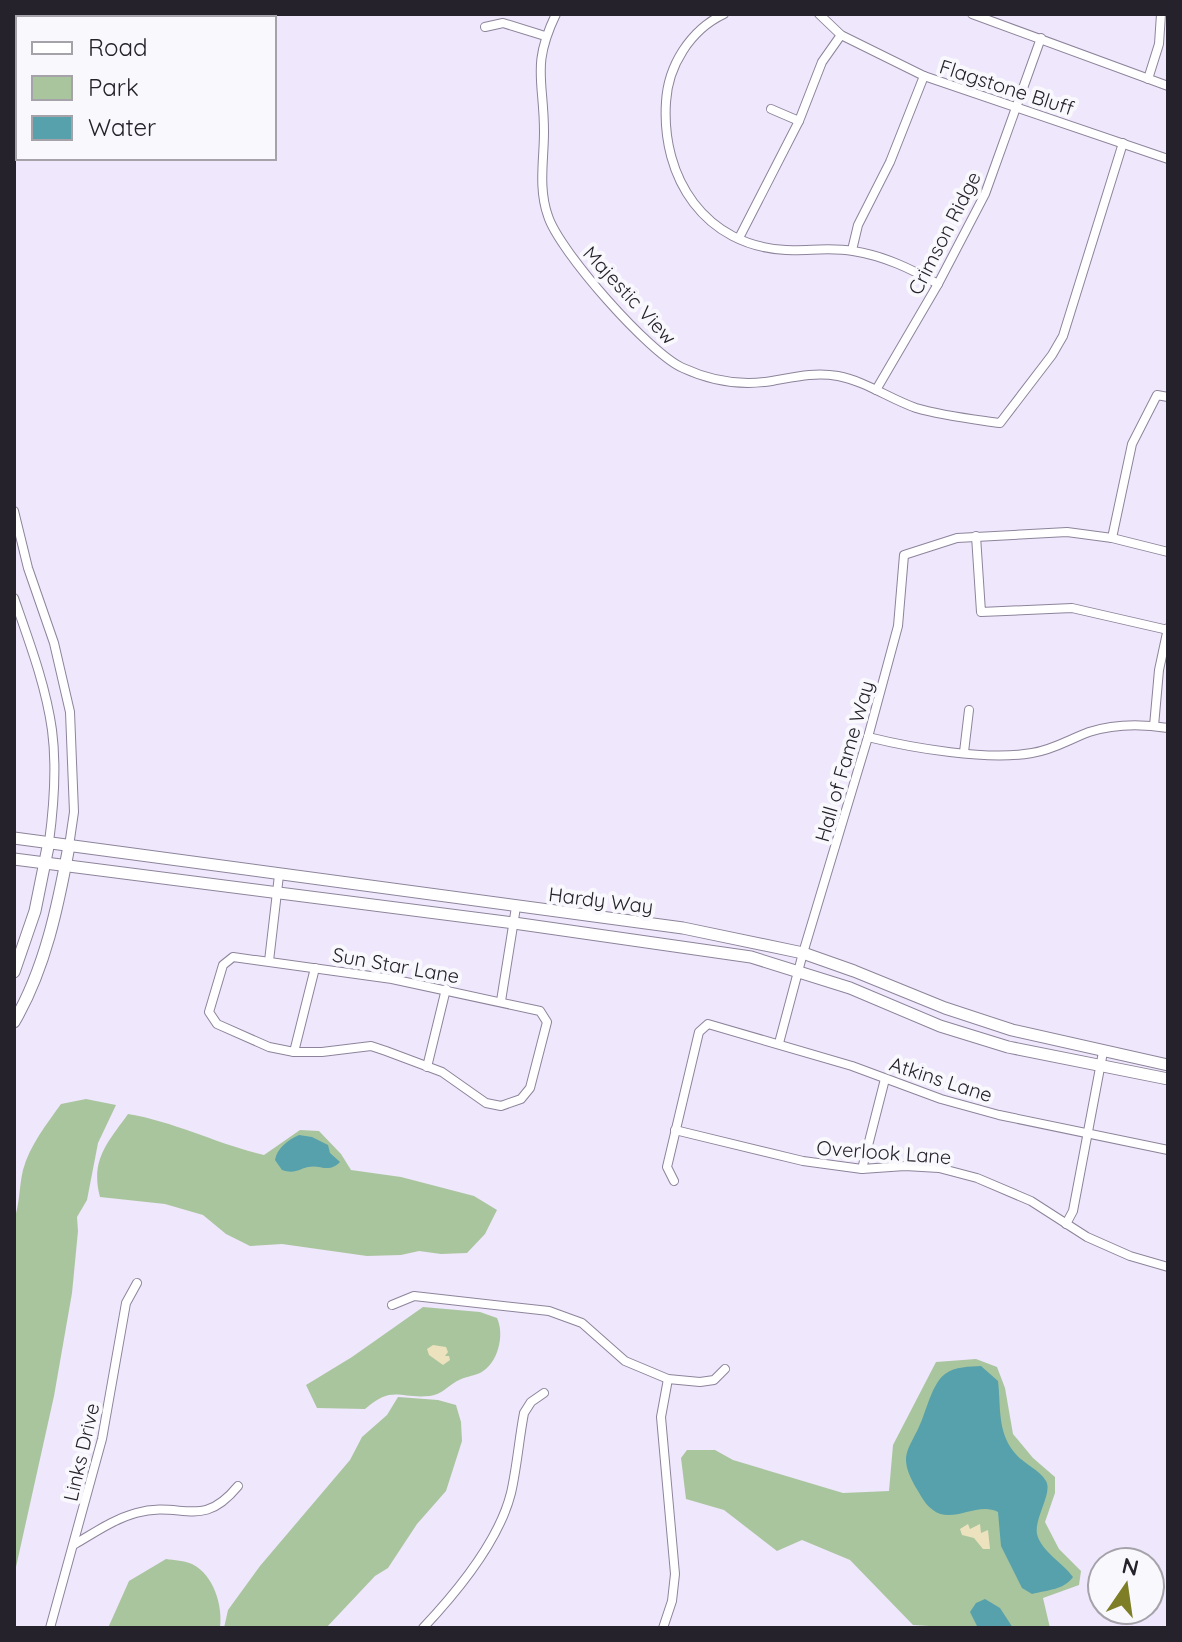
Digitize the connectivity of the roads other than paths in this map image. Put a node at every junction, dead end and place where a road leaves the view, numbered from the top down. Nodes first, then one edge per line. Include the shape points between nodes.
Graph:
1 (556, 14) edge
2 (724, 14) edge
3 (819, 14) edge
4 (972, 14) edge
5 (1161, 14) edge
6 (485, 27) dead end
7 (841, 35) junction
8 (545, 36) junction
9 (1041, 38) junction
10 (924, 76) junction
11 (1148, 79) junction
12 (1168, 86) edge
13 (1018, 106) junction
14 (771, 109) dead end
15 (799, 121) junction
16 (1123, 143) junction
17 (1168, 159) edge
18 (739, 238) junction
19 (852, 250) junction
20 (938, 284) junction
21 (876, 390) junction
22 (1168, 397) edge
23 (14, 511) edge
24 (976, 536) junction
25 (1112, 538) junction
26 (1168, 552) edge
27 (14, 598) edge
28 (1168, 629) edge
29 (969, 710) dead end
30 (1154, 726) junction
31 (1168, 728) edge
32 (868, 737) junction
33 (964, 752) junction
34 (14, 838) edge
35 (49, 842) junction
36 (69, 846) junction
37 (14, 859) edge
38 (46, 862) junction
39 (66, 865) junction
40 (279, 875) junction
41 (277, 892) junction
42 (516, 907) junction
43 (514, 923) junction
44 (803, 953) junction
45 (269, 961) junction
46 (315, 968) junction
47 (14, 972) edge
48 (799, 972) junction
49 (446, 989) junction
50 (501, 1001) junction
51 (14, 1022) edge
52 (779, 1043) junction
53 (294, 1052) junction
54 (1103, 1052) junction
55 (1168, 1065) edge
56 (427, 1067) junction
57 (1100, 1067) junction
58 (885, 1079) junction
59 (1168, 1079) edge
60 (675, 1130) junction
61 (1087, 1135) junction
62 (1168, 1150) edge
63 (862, 1169) junction
64 (674, 1181) dead end
65 (1066, 1224) junction
66 (1168, 1267) edge
67 (137, 1283) dead end
68 (392, 1305) dead end
69 (725, 1369) dead end
70 (668, 1379) junction
71 (544, 1393) dead end
72 (238, 1486) dead end
73 (75, 1544) junction
74 (664, 1626) edge
75 (50, 1628) edge
76 (423, 1628) edge
77 (675, 1628) edge

1 - 8 street, Majestic View
2 - 18 street via 688,42 671,74 666,140 679,182 693,203
3 - 7 street, Flagstone Bluff
4 - 9 street
5 - 11 street
6 - 8 street via 503,23
7 - 10 street, Flagstone Bluff
7 - 15 street via 813,80
8 - 21 street, Majestic View via 539,73 542,186 548,216 562,244 640,336 679,367 703,377 746,383 817,373
9 - 11 street
9 - 13 street, Crimson Ridge
10 - 13 street, Flagstone Bluff
10 - 19 street via 858,225
11 - 12 street
13 - 16 street, Flagstone Bluff
13 - 20 street, Crimson Ridge via 985,194
14 - 15 street
15 - 18 street
16 - 17 street, Flagstone Bluff
16 - 21 street, Majestic View via 1063,336 1000,423 915,408
18 - 19 street via 785,250
19 - 20 street via 898,262
20 - 21 street, Crimson Ridge
22 - 25 street via 1157,395 1132,444
23 - 36 street via 70,712 74,812
24 - 25 street via 1067,532
24 - 28 street via 981,612 1072,608
24 - 32 street, Hall of Fame Way via 904,555 898,626
25 - 26 street
27 - 35 street via 52,729 55,790
28 - 30 street
29 - 33 street
30 - 31 street
30 - 33 street via 1116,726 1029,754
32 - 33 street
32 - 44 street, Hall of Fame Way
34 - 35 main road, Hardy Way
35 - 36 main road, Hardy Way
35 - 38 main road
36 - 39 main road
36 - 40 main road, Hardy Way
37 - 38 main road, Hardy Way
38 - 39 main road, Hardy Way
38 - 47 main road
39 - 41 main road, Hardy Way
39 - 51 main road via 51,931
40 - 41 street
40 - 42 main road, Hardy Way
41 - 43 main road, Hardy Way
41 - 45 street
42 - 43 street
42 - 44 main road, Hardy Way via 683,928
43 - 48 main road, Hardy Way via 736,955
43 - 50 street
44 - 48 street, Hall of Fame Way
44 - 54 main road, Hardy Way via 945,1008
45 - 46 street, Sun Star Lane
45 - 53 street, Sun Star Lane via 233,957 223,965 209,1012 217,1024
46 - 49 street, Sun Star Lane
46 - 53 street
48 - 52 street, Hall of Fame Way
48 - 57 main road, Hardy Way via 940,1026
49 - 50 street, Sun Star Lane
49 - 56 street
50 - 56 street, Sun Star Lane via 540,1011 547,1022 530,1088 521,1099 511,1105 486,1103
52 - 58 street, Atkins Lane
52 - 60 street, Atkins Lane via 708,1024 699,1032
53 - 56 street via 371,1046
54 - 55 main road, Hardy Way
54 - 57 street
57 - 59 main road, Hardy Way
57 - 61 street
58 - 61 street, Atkins Lane via 984,1111
58 - 63 street
60 - 63 street, Overlook Lane via 803,1161
60 - 64 street via 667,1167
61 - 62 street, Atkins Lane
61 - 65 street
63 - 65 street, Overlook Lane via 939,1168 977,1178 1031,1201
65 - 66 street, Overlook Lane via 1130,1256
67 - 73 street, Links Drive via 126,1303 102,1439
68 - 70 street via 414,1296 562,1314 582,1323 625,1361
69 - 70 street via 714,1380
70 - 74 street via 661,1417 675,1574
71 - 76 street via 524,1413 505,1511 465,1578
72 - 73 street via 209,1511 136,1513
73 - 75 street, Links Drive
74 - 77 street

